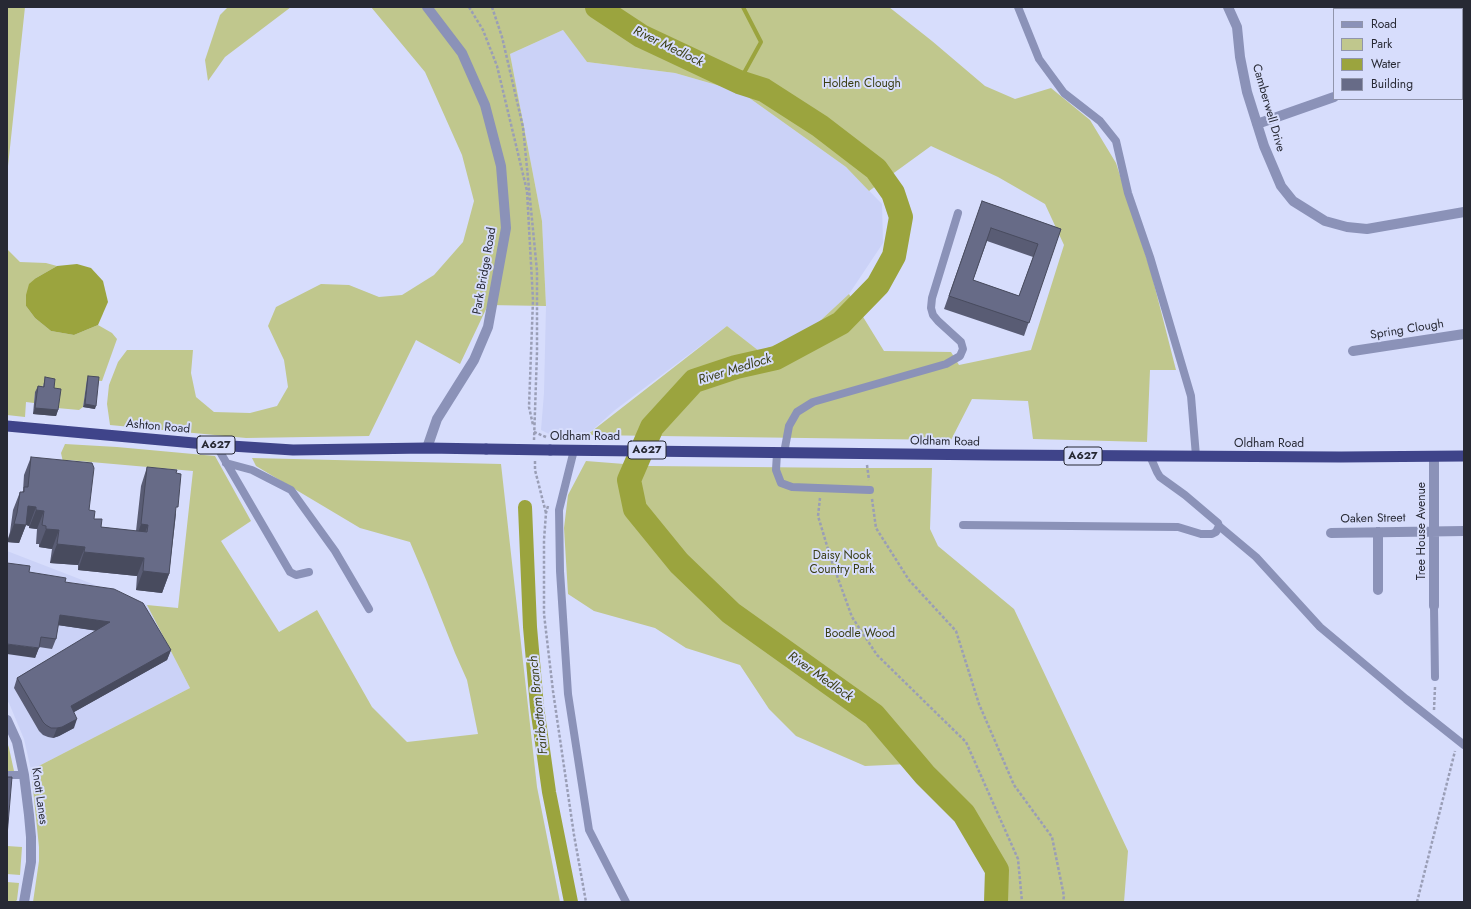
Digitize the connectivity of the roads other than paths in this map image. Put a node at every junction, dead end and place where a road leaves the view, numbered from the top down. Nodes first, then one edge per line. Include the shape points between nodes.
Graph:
1 (427, 7) edge
2 (1018, 7) edge
3 (1228, 7) edge
4 (1333, 97) edge
5 (1257, 124) junction
6 (1464, 212) edge
7 (958, 213) dead end
8 (1464, 334) edge
9 (1353, 351) dead end
10 (7, 426) edge
11 (216, 445) junction
12 (427, 448) junction
13 (574, 450) junction
14 (780, 453) junction
15 (1150, 456) junction
16 (1196, 456) junction
17 (1434, 456) junction
18 (1464, 456) edge
19 (226, 463) junction
20 (870, 490) road end
21 (963, 525) dead end
22 (1219, 526) junction
23 (1464, 531) edge
24 (1378, 532) junction
25 (1435, 532) junction
26 (1331, 533) dead end
27 (309, 572) dead end
28 (1378, 590) dead end
29 (1434, 606) joint
30 (369, 609) dead end
31 (1435, 677) road end
32 (7, 720) edge
33 (1461, 743) edge
34 (7, 775) edge
35 (24, 775) junction
36 (24, 902) edge
37 (626, 902) edge

1 - 12 street, Park Bridge Road via 462,53 485,105 501,166 506,228 488,326 474,360 437,419
2 - 16 lane via 1039,59 1064,94 1100,121 1116,141 1128,193 1192,396
3 - 5 street, Camberwell Drive via 1237,27 1247,92
4 - 5 street
5 - 6 street, Camberwell Drive via 1281,186 1293,201 1325,221 1367,229
7 - 14 lane via 931,308 938,321 961,342 963,349 960,356 946,364 813,402 797,412 789,426
8 - 9 street, Spring Clough
10 - 11 highway, Ashton Road / A627
11 - 12 highway, Ashton Road / A627 via 293,450
11 - 19 lane
12 - 13 highway, Oldham Road / A627, bridge
13 - 14 highway, Oldham Road / A627
13 - 37 lane via 559,510 568,694 589,830
14 - 15 highway, Oldham Road / A627
14 - 20 lane via 776,470 781,483 792,487
15 - 16 highway, Oldham Road / A627
15 - 22 lane via 1160,477 1208,514
16 - 17 highway, Oldham Road / A627
17 - 18 highway, Oldham Road / A627
17 - 25 street, Tree House Avenue
19 - 27 lane via 290,572 296,575
19 - 30 lane via 252,470 291,490 335,551
21 - 22 lane via 1178,527 1201,534 1215,533
22 - 33 lane via 1260,562 1320,626
23 - 25 street, Oaken Street
24 - 25 street, Oaken Street
24 - 26 street, Oaken Street
24 - 28 street
25 - 29 street, Tree House Avenue
29 - 31 lane
32 - 35 street, Knott Lanes via 17,742
34 - 35 lane
35 - 36 street, Knott Lanes via 31,837

